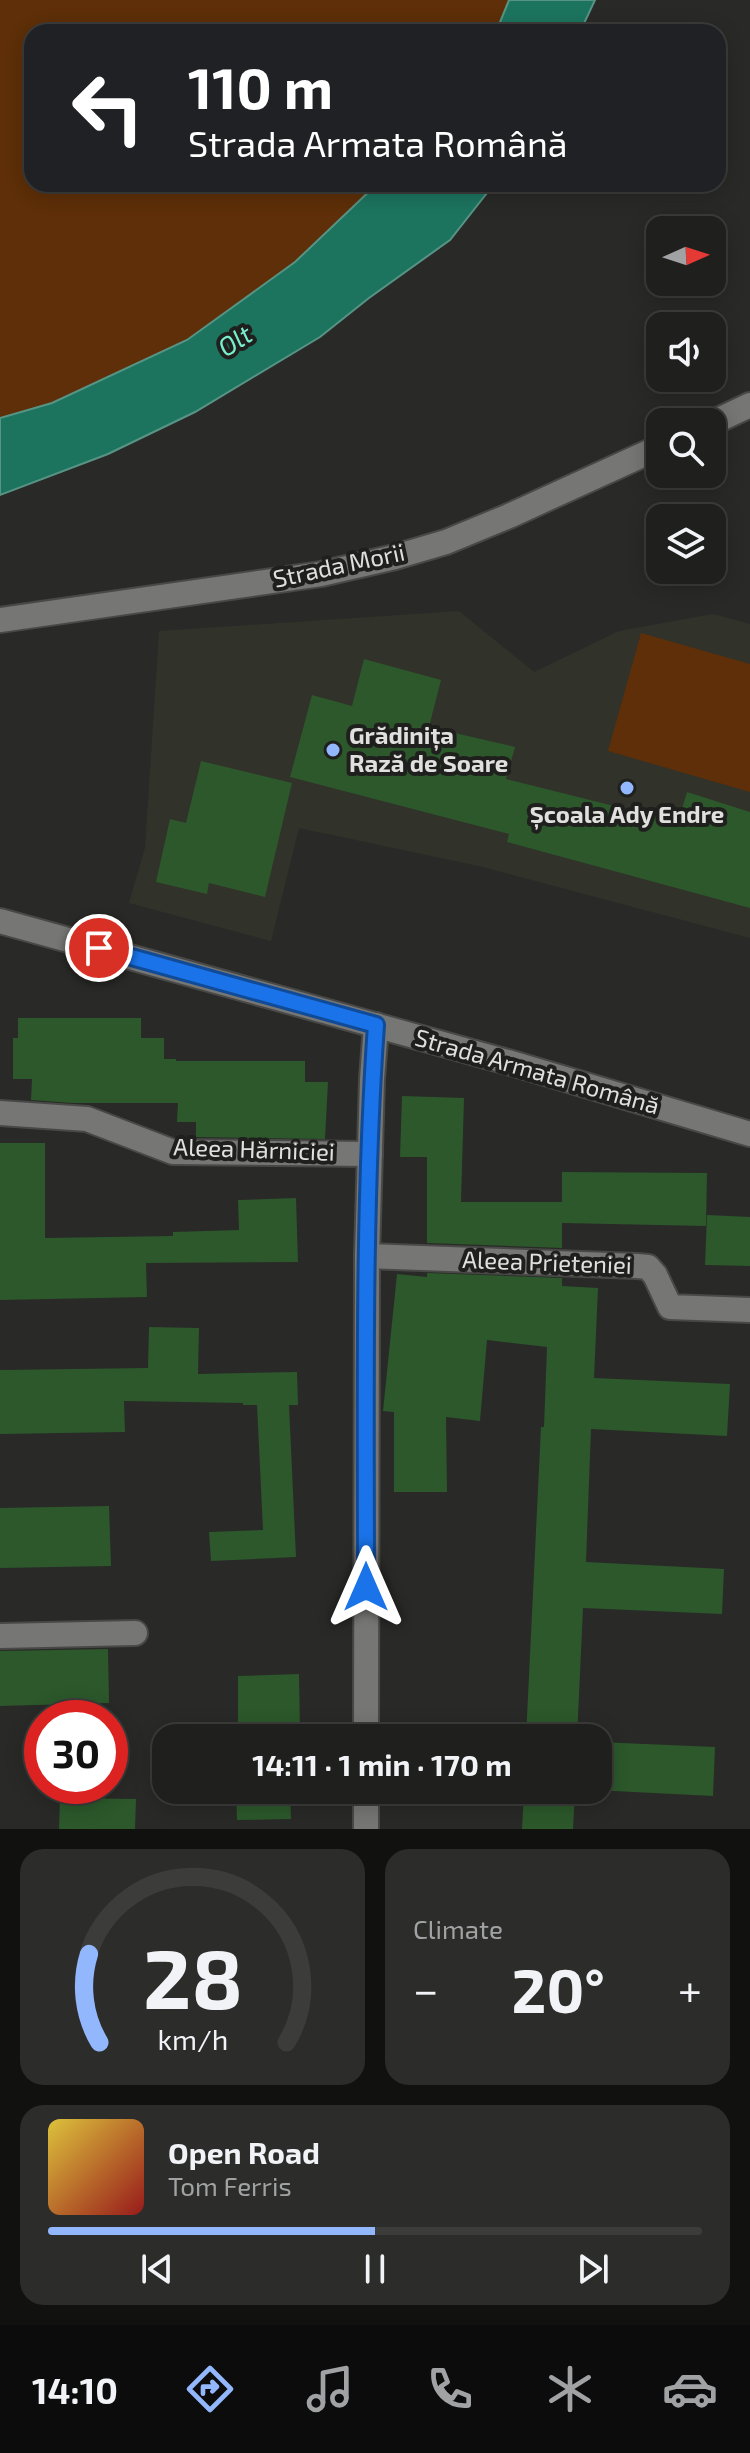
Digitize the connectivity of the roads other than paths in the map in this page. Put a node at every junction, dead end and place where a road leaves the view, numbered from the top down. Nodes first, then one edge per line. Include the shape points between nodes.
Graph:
1 (750, 405) edge
2 (726, 416) edge
3 (646, 453) edge
4 (0, 620) edge
5 (0, 921) edge
6 (376, 1025) junction
7 (0, 1113) edge
8 (750, 1134) edge
9 (370, 1154) junction
10 (367, 1256) junction
11 (750, 1310) edge
12 (135, 1633) dead end
13 (0, 1636) edge
14 (366, 1724) edge
15 (366, 1804) edge
16 (366, 1829) edge

1 - 2 street
3 - 4 street, Strada Morii via 509,516 395,557 321,574
5 - 6 street, Strada Armata Română
6 - 8 street, Strada Armata Română
6 - 9 street
7 - 9 street, Aleea Hărniciei via 87,1119 173,1152
9 - 10 street
10 - 11 street, Aleea Prieteniei via 648,1267 670,1307
10 - 14 street
12 - 13 street
15 - 16 street

